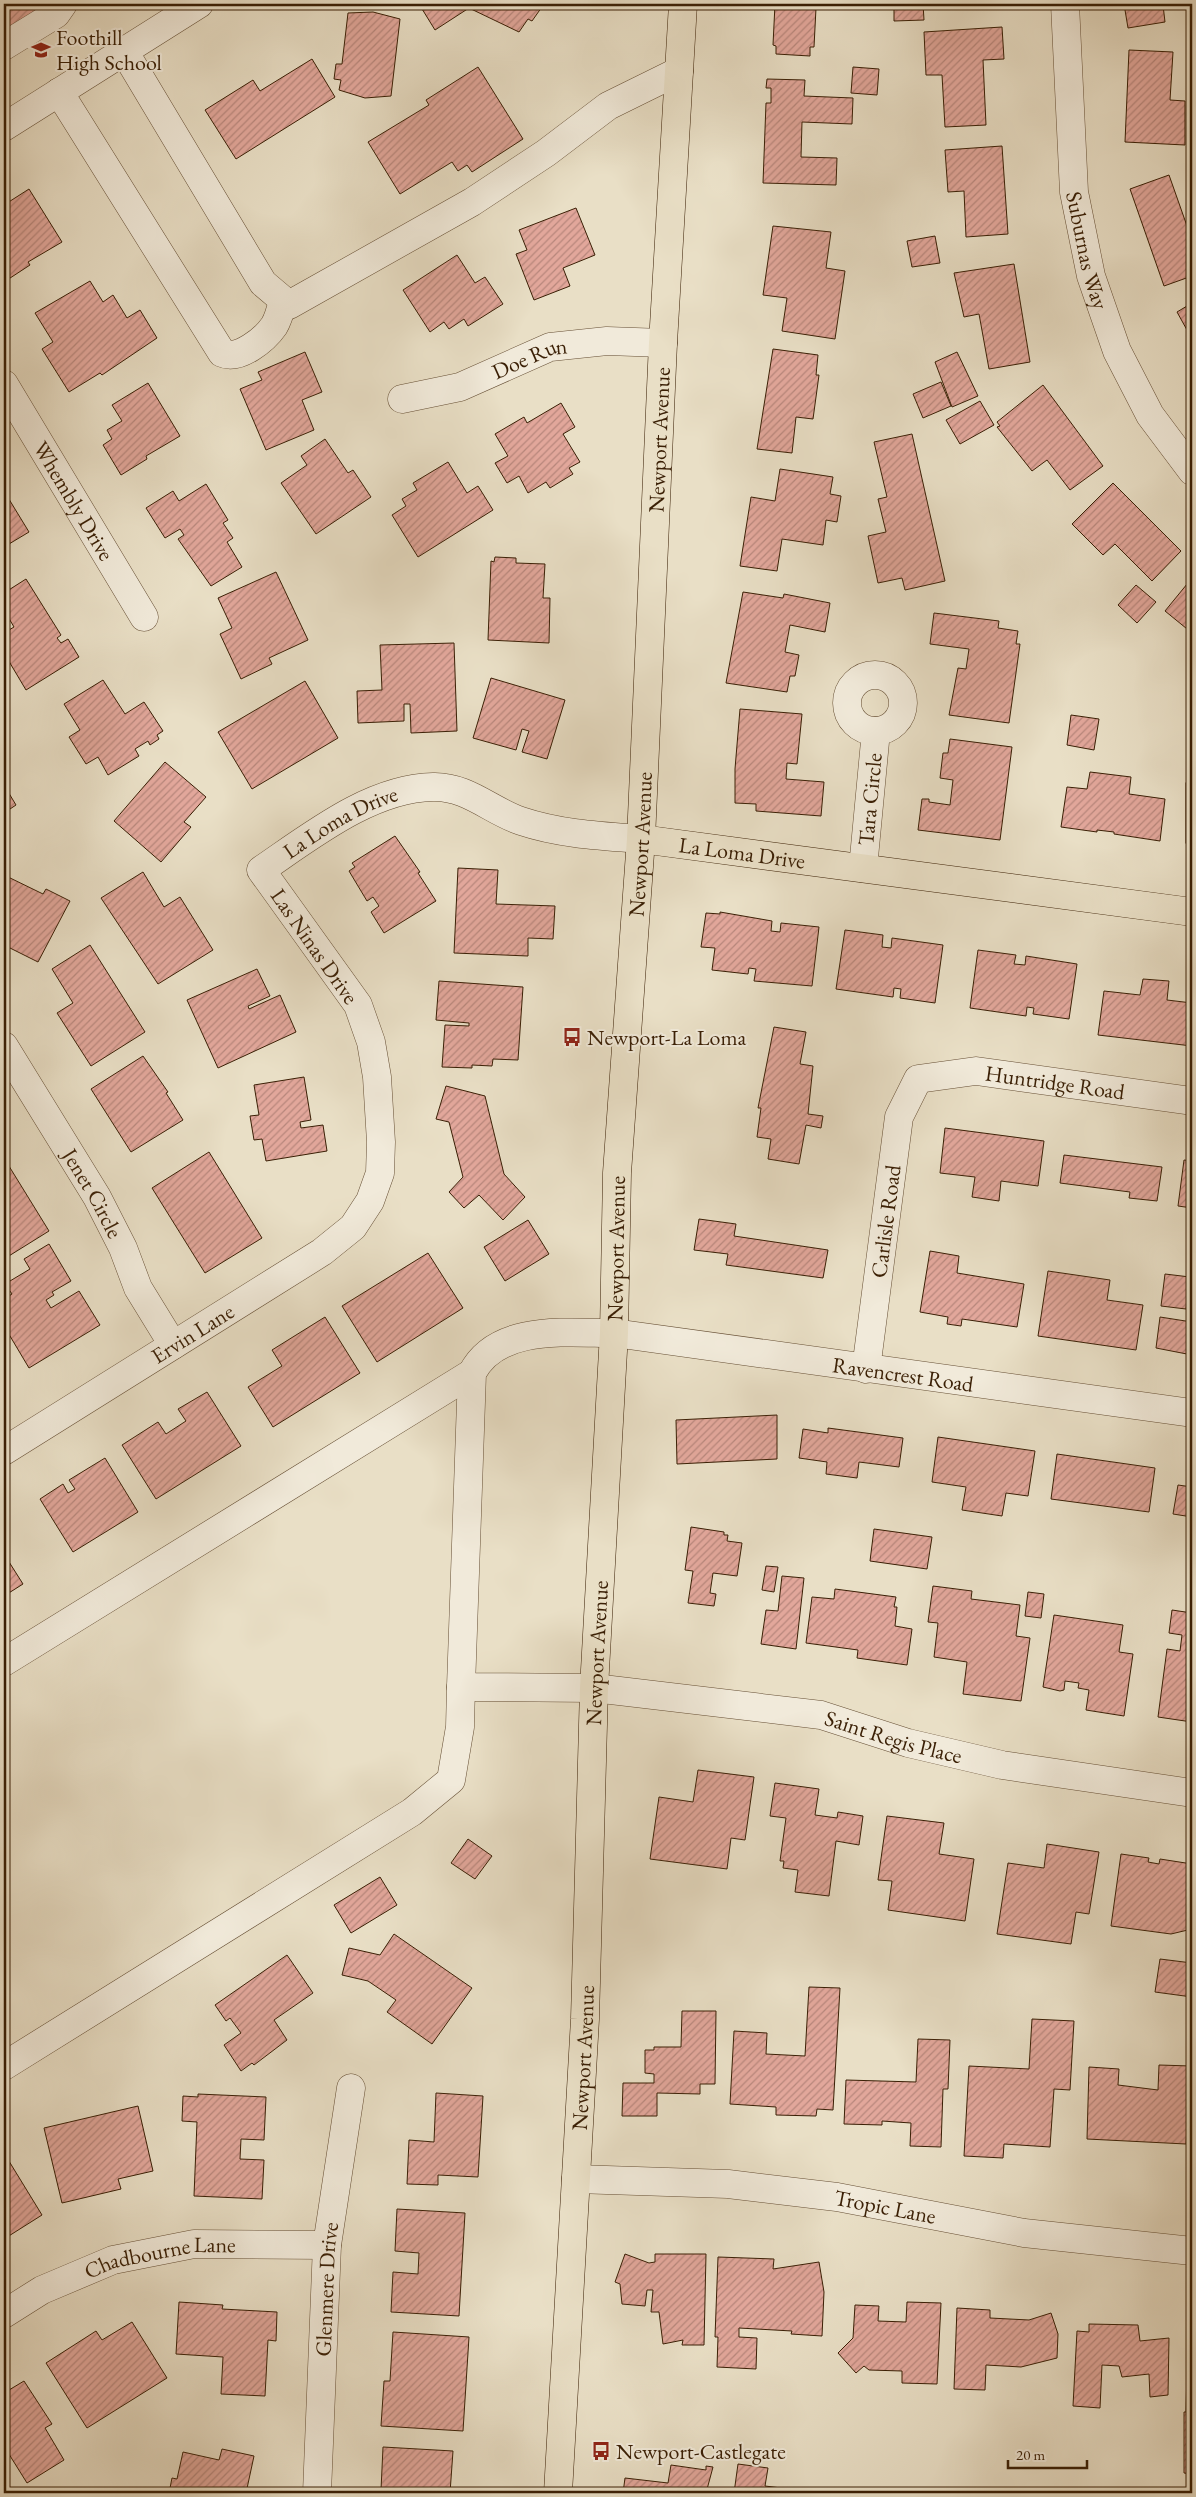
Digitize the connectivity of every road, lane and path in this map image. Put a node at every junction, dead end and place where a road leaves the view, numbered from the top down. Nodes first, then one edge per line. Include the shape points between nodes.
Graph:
1 (63, 4) edge
2 (200, 4) edge
3 (683, 4) edge
4 (1065, 4) edge
5 (167, 12) edge
6 (4, 46) edge
7 (124, 51) junction
8 (679, 71) junction
9 (59, 92) junction
10 (4, 126) edge
11 (283, 300) junction
12 (663, 343) junction
13 (4, 384) edge
14 (402, 399) dead end
15 (1192, 471) edge
16 (144, 617) dead end
17 (876, 731) dead end
18 (641, 839) junction
19 (863, 868) junction
20 (261, 870) joint
21 (1192, 912) edge
22 (4, 1046) edge
23 (918, 1079) joint
24 (1192, 1100) edge
25 (370, 1201) joint
26 (614, 1333) junction
27 (173, 1345) junction
28 (866, 1369) junction
29 (472, 1373) junction
30 (1192, 1413) edge
31 (4, 1451) edge
32 (4, 1662) edge
33 (461, 1687) junction
34 (594, 1688) junction
35 (1192, 1793) edge
36 (4, 2066) edge
37 (351, 2088) dead end
38 (576, 2179) junction
39 (328, 2245) junction
40 (1192, 2251) edge
41 (4, 2314) edge
42 (317, 2493) edge
43 (558, 2493) edge

1 - 6 street via 56,14
2 - 5 street
3 - 8 main road, Newport Avenue
4 - 15 street, Suburnas Way via 1074,192 1091,276 1117,351 1150,415
5 - 7 street
7 - 9 street
7 - 11 street via 263,283
8 - 11 street via 608,106 546,153 472,202 289,305
8 - 12 main road, Newport Avenue
9 - 10 street
9 - 11 street via 222,353 234,355 258,342 275,324
12 - 14 street, Doe Run via 607,341 550,347 460,387
12 - 18 main road, Newport Avenue
13 - 16 street, Whembly Drive
17 - 19 street, Tara Circle
18 - 19 main road, La Loma Drive
18 - 20 street, La Loma Drive via 577,834 520,821 474,796 434,787 387,795 336,819
18 - 26 main road, Newport Avenue via 617,1173
19 - 21 main road, La Loma Drive
20 - 25 street, Las Ninas Drive via 358,1006 371,1042 381,1142 380,1173
22 - 27 street, Jenet Circle via 97,1197 123,1248 138,1288
23 - 24 street, Huntridge Road via 976,1071
23 - 28 street, Carlisle Road via 899,1117
25 - 27 street, Ervin Lane via 353,1227 322,1252
26 - 28 street, Ravencrest Road
26 - 29 street, Ravencrest Road via 538,1333 507,1342 479,1360
26 - 34 main road, Newport Avenue
27 - 31 street, Ervin Lane
28 - 30 street, Ravencrest Road
29 - 32 street, Ravencrest Road
29 - 33 street
33 - 34 street, Saint Regis Place
33 - 36 street via 460,1727 451,1780 441,1790 412,1812
34 - 35 street, Saint Regis Place via 821,1715 908,1743 1002,1765
34 - 38 main road, Newport Avenue via 585,2009
37 - 39 street, Glenmere Drive
38 - 40 street, Tropic Lane via 728,2184 801,2192 1024,2233
38 - 43 main road, Newport Avenue
39 - 41 street, Chadbourne Lane via 194,2244 113,2260 42,2290
39 - 42 street, Glenmere Drive

